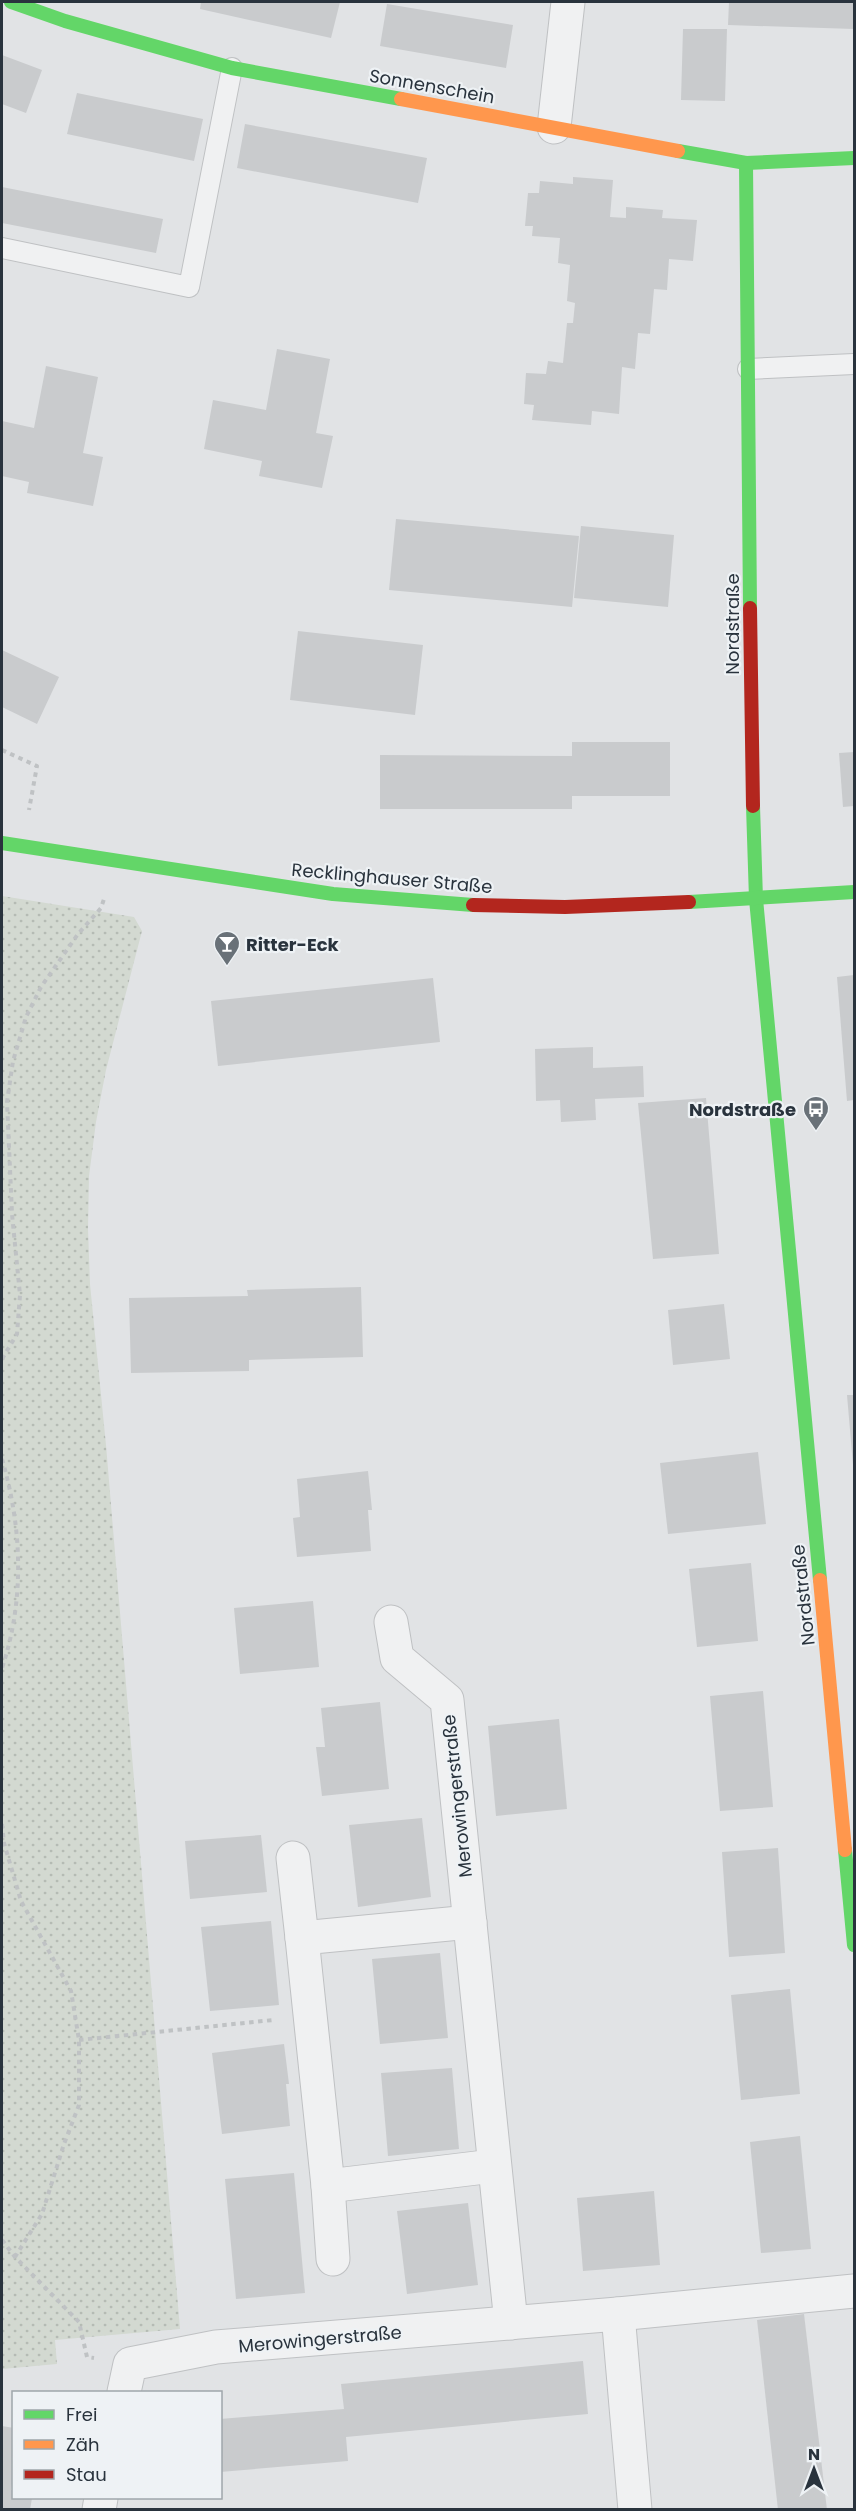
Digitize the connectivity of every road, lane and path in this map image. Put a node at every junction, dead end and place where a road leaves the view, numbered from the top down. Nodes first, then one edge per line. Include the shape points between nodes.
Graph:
1 (11, 2) edge
2 (568, 2) edge
3 (232, 68) junction
4 (554, 127) junction
5 (855, 158) edge
6 (746, 163) junction
7 (2, 248) edge
8 (855, 364) edge
9 (748, 369) junction
10 (2, 750) edge
11 (2, 843) edge
12 (22, 847) junction
13 (118, 861) junction
14 (855, 892) edge
15 (756, 899) junction
16 (2, 1359) edge
17 (2, 1459) edge
18 (391, 1622) dead end
19 (2, 1668) edge
20 (2, 1824) edge
21 (850, 1834) edge
22 (292, 1858) dead end
23 (470, 1922) junction
24 (302, 1938) junction
25 (855, 1945) edge
26 (309, 2017) junction
27 (80, 2040) junction
28 (493, 2166) junction
29 (328, 2186) junction
30 (2, 2240) edge
31 (15, 2258) junction
32 (333, 2259) dead end
33 (855, 2291) edge
34 (618, 2314) junction
35 (511, 2323) junction
36 (127, 2378) edge
37 (635, 2510) edge

1 - 3 street, Sonnenschein
2 - 4 street
3 - 4 street, Sonnenschein
3 - 7 lane via 189,287
4 - 6 street, Sonnenschein
5 - 6 street, Sonnenschein
6 - 9 street, Nordstraße
8 - 9 lane
9 - 15 street, Nordstraße
10 - 12 path via 37,766
11 - 12 street, Recklinghauser Straße
12 - 13 street, Recklinghauser Straße
13 - 15 street, Recklinghauser Straße via 333,894 455,905 565,907
13 - 16 path via 101,908 41,987 26,1017 14,1061 7,1102 21,1295 17,1334
14 - 15 street, Recklinghauser Straße
15 - 21 street, Nordstraße
17 - 19 path via 13,1496 20,1563 10,1644
18 - 23 street, Merowingerstraße via 397,1658 447,1700
20 - 27 path via 21,1901 71,1991
21 - 25 street, Nordstraße
22 - 24 street
23 - 24 street
23 - 28 street, Merowingerstraße
24 - 26 street
26 - 27 path
26 - 29 street
27 - 31 path via 80,2105 42,2214
28 - 29 street
28 - 35 street, Merowingerstraße
29 - 32 street
30 - 31 path
31 - 36 path via 80,2322 87,2357
33 - 34 street, Merowingerstraße
34 - 35 street, Merowingerstraße
34 - 37 street
35 - 36 street, Merowingerstraße via 216,2348

